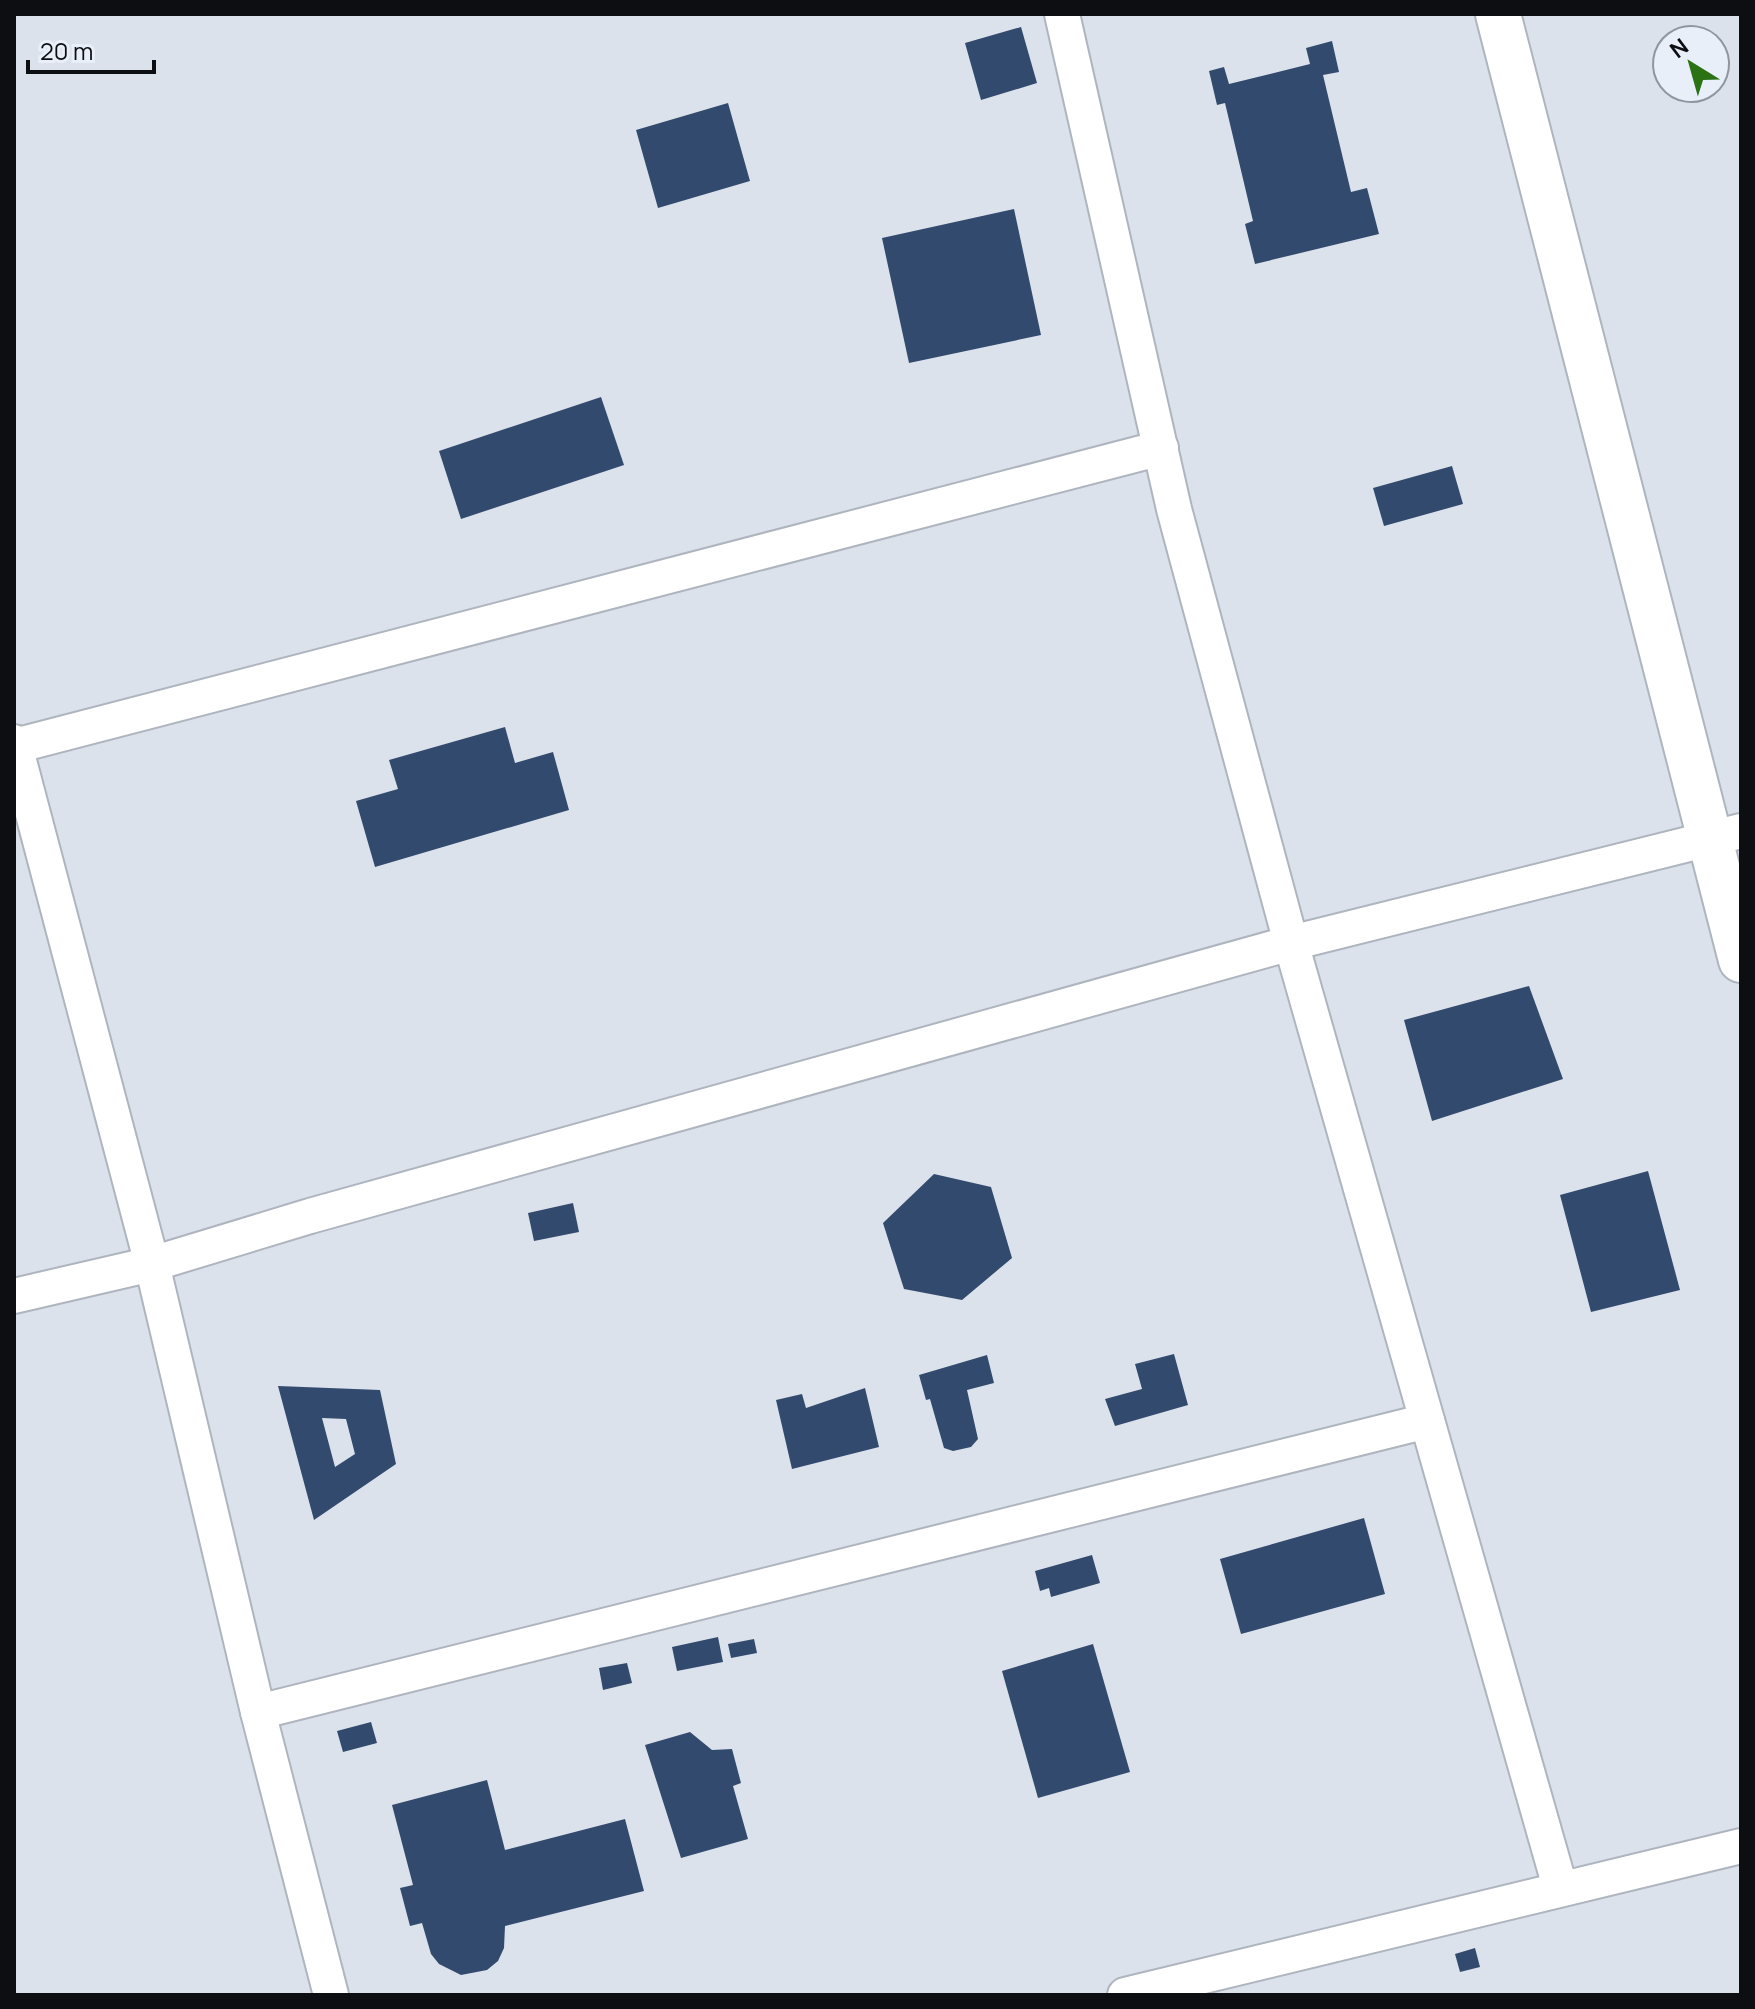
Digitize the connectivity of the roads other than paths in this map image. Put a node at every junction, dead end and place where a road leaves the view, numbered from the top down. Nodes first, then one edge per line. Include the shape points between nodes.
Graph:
1 (1062, 14) edge
2 (1498, 14) edge
3 (1161, 448) junction
4 (15, 744) edge
5 (1724, 836) edge
6 (1291, 943) junction
7 (1741, 960) edge
8 (152, 1264) junction
9 (14, 1296) edge
10 (1427, 1421) junction
11 (258, 1712) junction
12 (1741, 1846) edge
13 (1560, 1887) junction
14 (331, 1995) edge
15 (1125, 1995) edge

1 - 3 street
2 - 5 street
3 - 4 street
3 - 6 street
4 - 8 street
5 - 6 street
5 - 7 street
6 - 8 street
6 - 10 street
8 - 9 street
8 - 11 street
10 - 11 street
10 - 13 street
11 - 14 street
12 - 13 street
13 - 15 street

